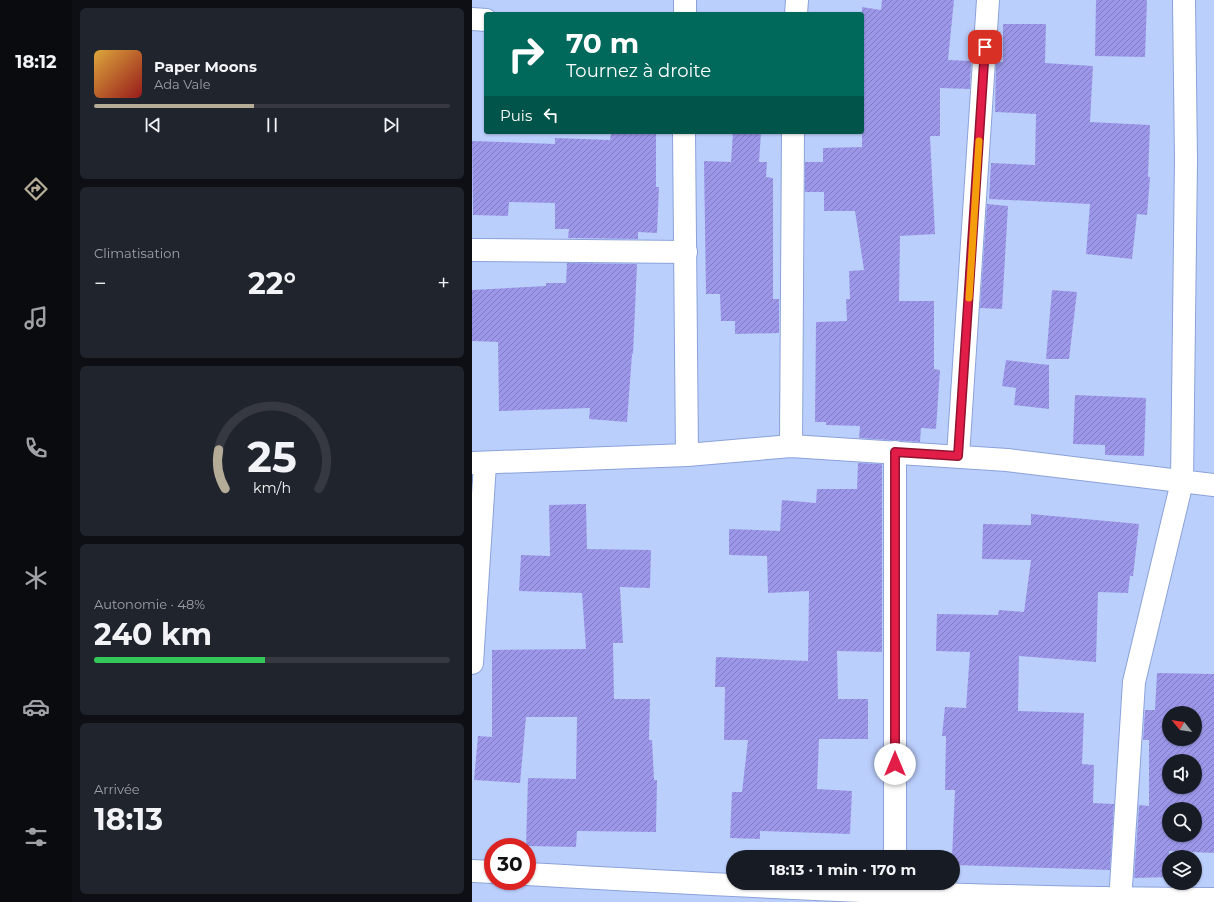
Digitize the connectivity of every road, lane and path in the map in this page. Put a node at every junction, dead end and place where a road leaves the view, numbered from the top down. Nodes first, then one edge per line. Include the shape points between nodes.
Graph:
1 (685, 0) edge
2 (797, 0) edge
3 (988, 0) edge
4 (1184, 0) edge
5 (684, 12) edge
6 (796, 12) edge
7 (472, 19) edge
8 (484, 20) edge
9 (684, 134) edge
10 (793, 134) edge
11 (472, 250) edge
12 (686, 252) junction
13 (791, 446) junction
14 (895, 452) junction
15 (687, 455) junction
16 (958, 456) junction
17 (479, 463) edge
18 (1182, 482) junction
19 (1214, 485) edge
20 (472, 664) edge
21 (895, 850) edge
22 (472, 871) edge
23 (484, 872) edge
24 (536, 874) edge
25 (895, 892) edge
26 (1214, 899) edge
27 (1120, 901) edge

1 - 5 street
2 - 6 street
3 - 16 street
4 - 18 street via 1186,160
7 - 8 street
9 - 12 street
10 - 13 street
11 - 12 street
12 - 15 street
13 - 14 street
13 - 15 street
14 - 16 street
14 - 21 street
15 - 17 street
16 - 18 street
17 - 20 street
18 - 19 street
18 - 27 street via 1134,682
22 - 23 street
24 - 25 street
25 - 27 street
26 - 27 street

